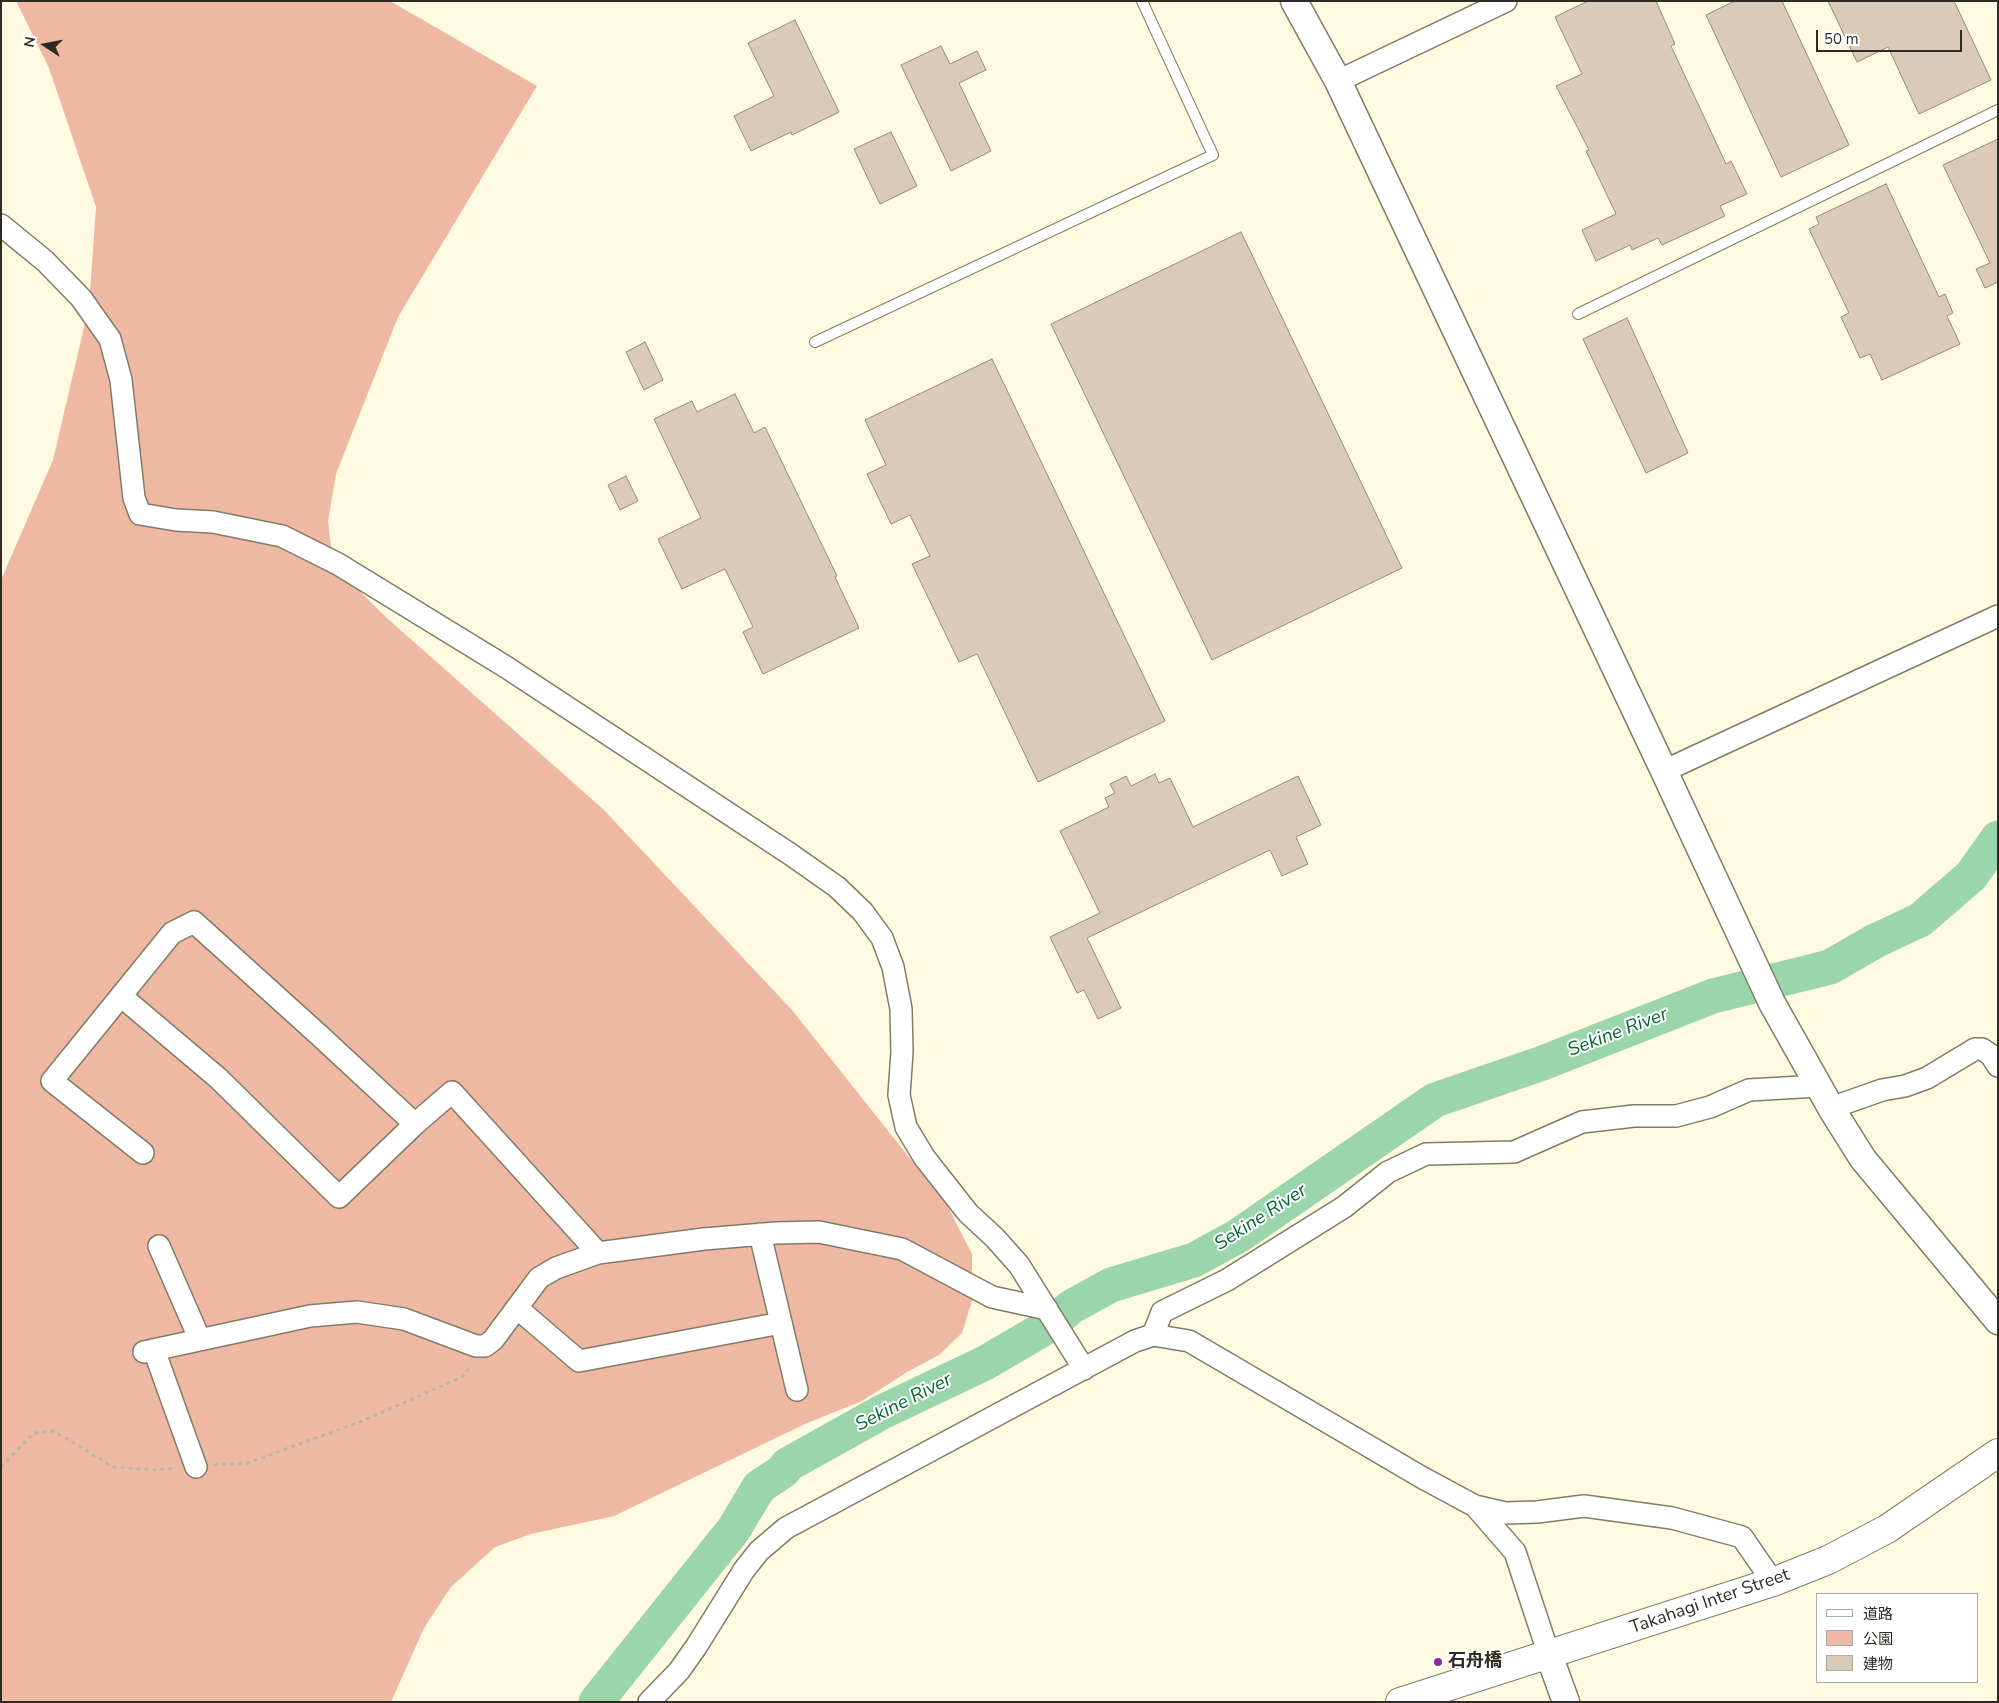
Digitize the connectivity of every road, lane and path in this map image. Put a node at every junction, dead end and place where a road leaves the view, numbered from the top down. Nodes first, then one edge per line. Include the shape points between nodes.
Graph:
1 (1142, 1) edge
2 (1294, 1) edge
3 (1506, 1) edge
4 (1338, 81) junction
5 (1998, 110) edge
6 (1, 225) edge
7 (1578, 314) dead end
8 (815, 342) dead end
9 (1998, 616) edge
10 (1664, 771) junction
11 (122, 996) junction
12 (1998, 1066) edge
13 (1824, 1097) junction
14 (415, 1124) junction
15 (143, 1153) dead end
16 (760, 1234) junction
17 (159, 1246) dead end
18 (598, 1253) junction
19 (517, 1308) junction
20 (1047, 1309) junction
21 (1998, 1320) edge
22 (781, 1323) junction
23 (1153, 1335) junction
24 (200, 1340) junction
25 (485, 1346) junction
26 (1084, 1369) junction
27 (797, 1390) dead end
28 (1998, 1453) edge
29 (1, 1467) edge
30 (196, 1467) junction
31 (1475, 1506) junction
32 (1773, 1582) junction
33 (1549, 1655) junction
34 (649, 1702) edge
35 (1400, 1702) edge
36 (1566, 1702) edge

1 - 8 lane via 1213,155
2 - 4 street
3 - 4 street
4 - 10 street
5 - 7 lane
6 - 20 street via 45,261 81,298 110,339 121,380 134,498 140,514 213,522 282,536 338,564 506,667 758,833 837,887 863,912 882,938 894,967 901,1009 899,1095 906,1127 924,1157 968,1213 1019,1265
9 - 10 street
10 - 13 street via 1772,1003
11 - 14 street via 218,1078 339,1197
11 - 14 street via 172,932 194,922
11 - 15 street via 52,1081
12 - 13 street via 1991,1055 1975,1049 1927,1078 1905,1086
13 - 21 street via 1863,1159
13 - 23 street via 1748,1090 1710,1107 1676,1116 1634,1116 1582,1122 1514,1152 1426,1154 1388,1172 1344,1207 1227,1280 1162,1312
14 - 18 street via 452,1092
16 - 18 street
16 - 20 street via 819,1232 902,1250 992,1297
16 - 22 street
17 - 24 street
18 - 19 street via 556,1268 539,1278
19 - 22 street via 579,1361
19 - 25 street via 494,1340
20 - 26 street
22 - 27 street
23 - 26 street via 1135,1341
23 - 31 street via 1189,1341
24 - 25 street via 310,1316 357,1312 404,1319 476,1346
24 - 30 street via 149,1351
25 - 30 path via 462,1377 360,1422 247,1463
26 - 34 street via 786,1528 759,1551 744,1570 679,1671
28 - 32 main road, Takahagi Inter Street via 1887,1529 1828,1560
29 - 30 path via 34,1433 54,1431 113,1467 154,1470
31 - 32 street via 1505,1513 1584,1506 1672,1518 1742,1537
31 - 33 street via 1516,1552
32 - 33 main road, Takahagi Inter Street
33 - 35 main road, Takahagi Inter Street
33 - 36 street

